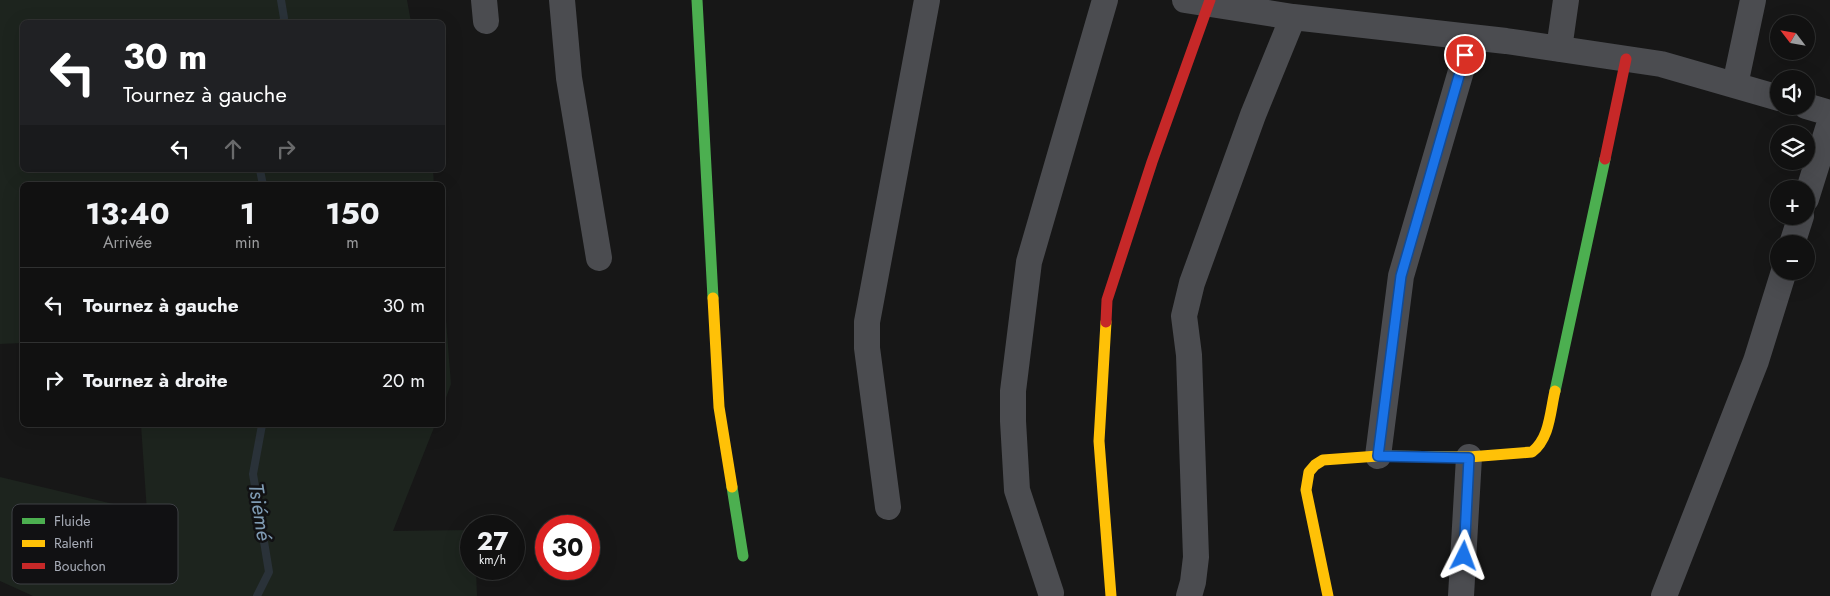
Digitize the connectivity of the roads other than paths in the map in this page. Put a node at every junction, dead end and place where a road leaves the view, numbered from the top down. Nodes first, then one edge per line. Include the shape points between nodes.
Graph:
1 (562, 0) edge
2 (697, 0) edge
3 (927, 0) edge
4 (1105, 0) edge
5 (1566, 0) edge
6 (1753, 0) edge
7 (1202, 1) edge
8 (1293, 16) junction
9 (1471, 37) junction
10 (1559, 49) junction
11 (1626, 59) junction
12 (1735, 85) junction
13 (1770, 95) edge
14 (1815, 109) edge
15 (1830, 113) edge
16 (1830, 122) edge
17 (1812, 180) edge
18 (598, 258) dead end
19 (1781, 280) edge
20 (1378, 456) junction
21 (1469, 458) junction
22 (888, 507) dead end
23 (743, 556) dead end
24 (1051, 593) dead end
25 (1111, 596) edge
26 (1188, 596) edge
27 (1328, 596) edge
28 (1461, 596) edge
29 (1664, 596) edge

1 - 18 street via 569,78
2 - 23 street via 719,407
3 - 22 street via 867,322 867,348
4 - 24 street via 1029,262 1012,391 1017,490
5 - 10 street
6 - 12 street
7 - 8 street
7 - 25 street via 1107,300 1099,441
8 - 9 street
8 - 26 street via 1249,125 1192,283 1184,316 1189,355 1196,557
9 - 10 street
9 - 20 street via 1401,276
10 - 11 street
11 - 12 street via 1661,64
11 - 21 street via 1545,438 1532,452
12 - 13 street
14 - 15 street
16 - 17 street
19 - 29 street via 1756,361
20 - 21 street
20 - 27 street via 1323,460 1309,472 1306,490
21 - 28 street

